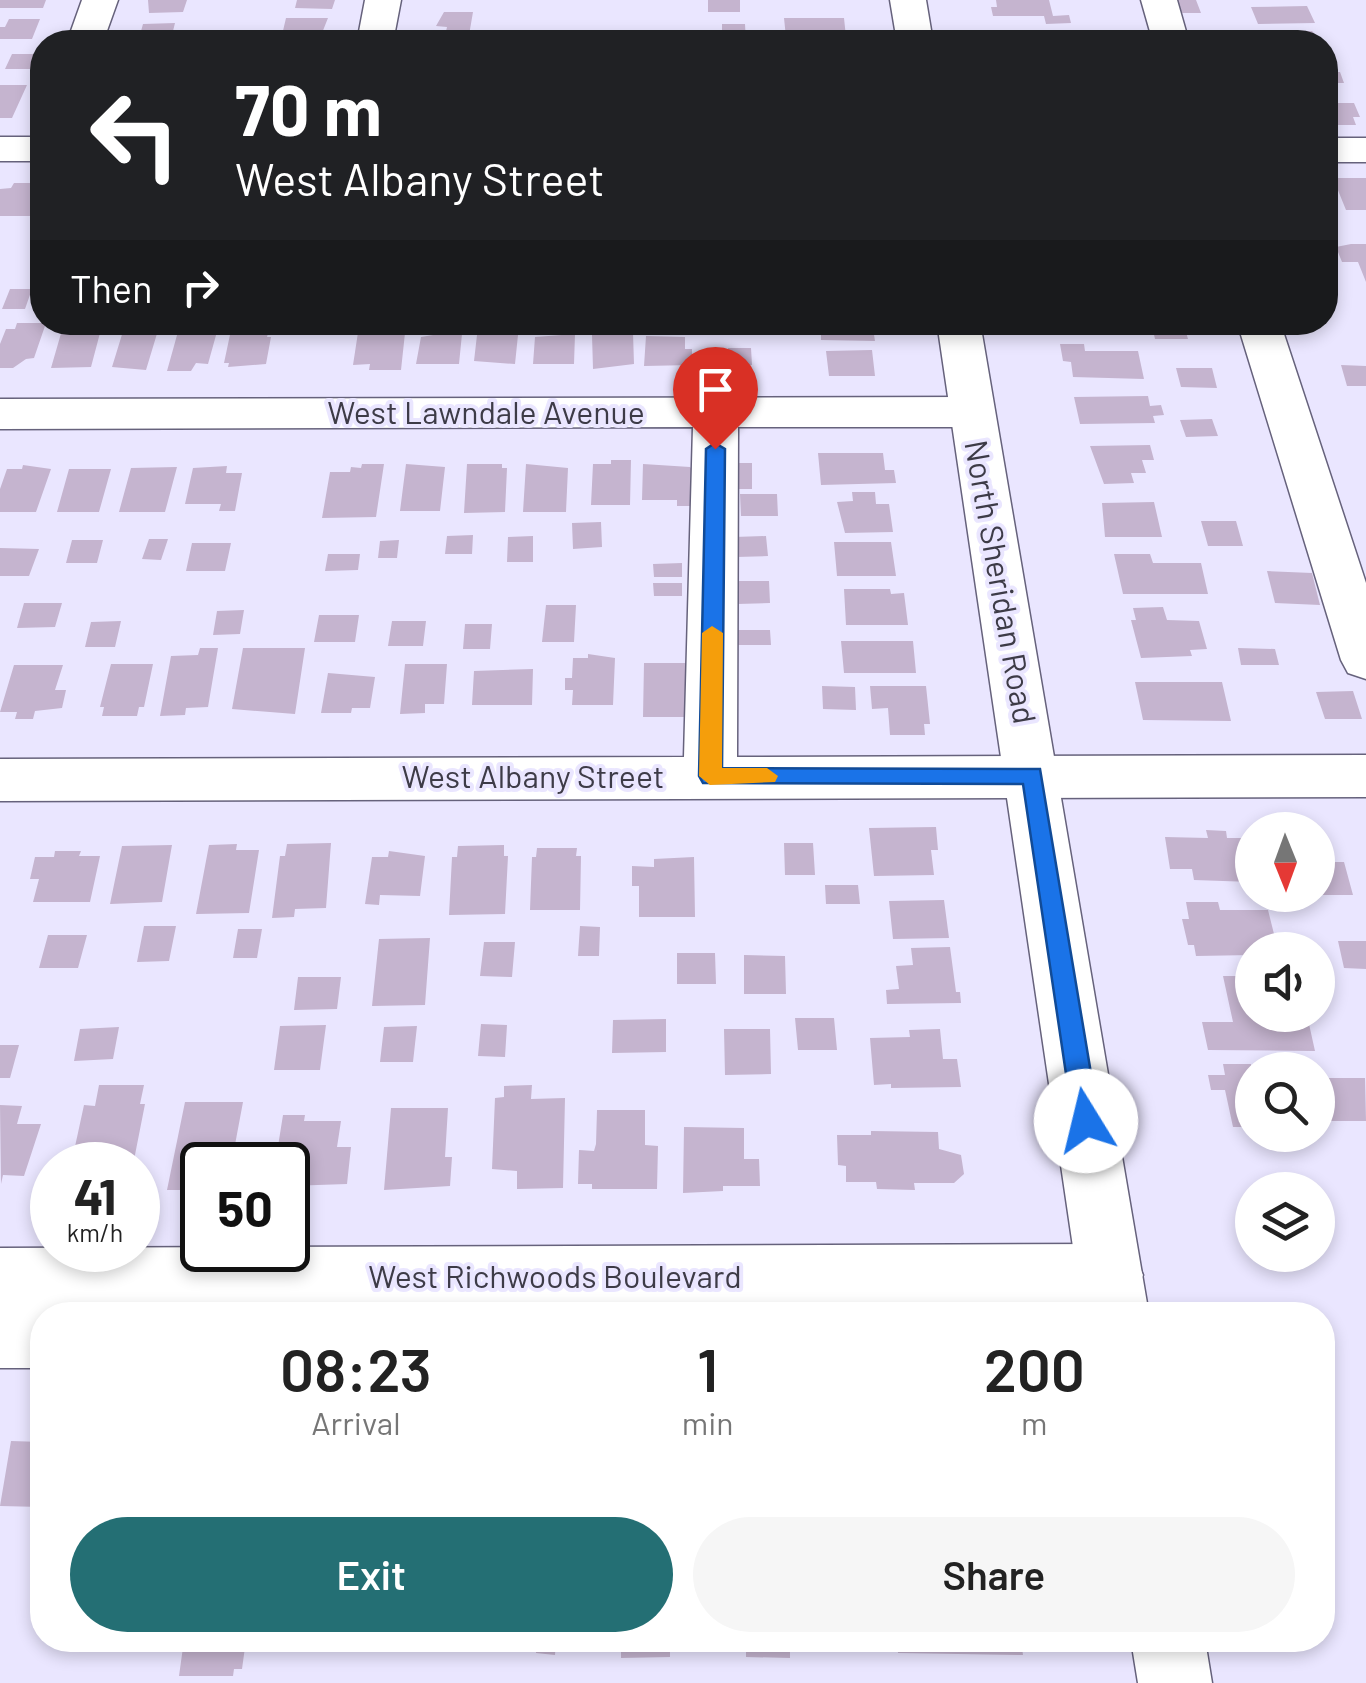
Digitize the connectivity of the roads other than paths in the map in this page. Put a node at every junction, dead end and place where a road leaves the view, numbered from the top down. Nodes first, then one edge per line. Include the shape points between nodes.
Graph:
1 (100, 0) edge
2 (383, 0) edge
3 (908, 0) edge
4 (1159, 0) edge
5 (89, 30) edge
6 (378, 30) edge
7 (912, 30) edge
8 (1168, 30) edge
9 (0, 149) edge
10 (30, 149) edge
11 (1338, 150) edge
12 (1366, 150) edge
13 (960, 335) edge
14 (1262, 335) edge
15 (972, 412) junction
16 (716, 413) junction
17 (0, 414) edge
18 (1366, 660) edge
19 (1032, 775) junction
20 (710, 776) junction
21 (1366, 776) edge
22 (0, 780) edge
23 (0, 1279) edge
24 (1113, 1295) edge
25 (0, 1336) edge
26 (30, 1336) edge
27 (1170, 1652) edge
28 (1175, 1683) edge

1 - 5 street
2 - 6 street
3 - 7 street
4 - 8 street
9 - 10 street
11 - 12 street
13 - 15 street, North Sheridan Road
14 - 18 street
15 - 16 street, West Lawndale Avenue
15 - 19 street, North Sheridan Road
16 - 17 street, West Lawndale Avenue
16 - 20 street
19 - 20 street, West Albany Street
19 - 21 street, West Albany Street
19 - 24 street, North Sheridan Road
20 - 22 street, West Albany Street
23 - 24 street, West Richwoods Boulevard
25 - 26 street
27 - 28 street

